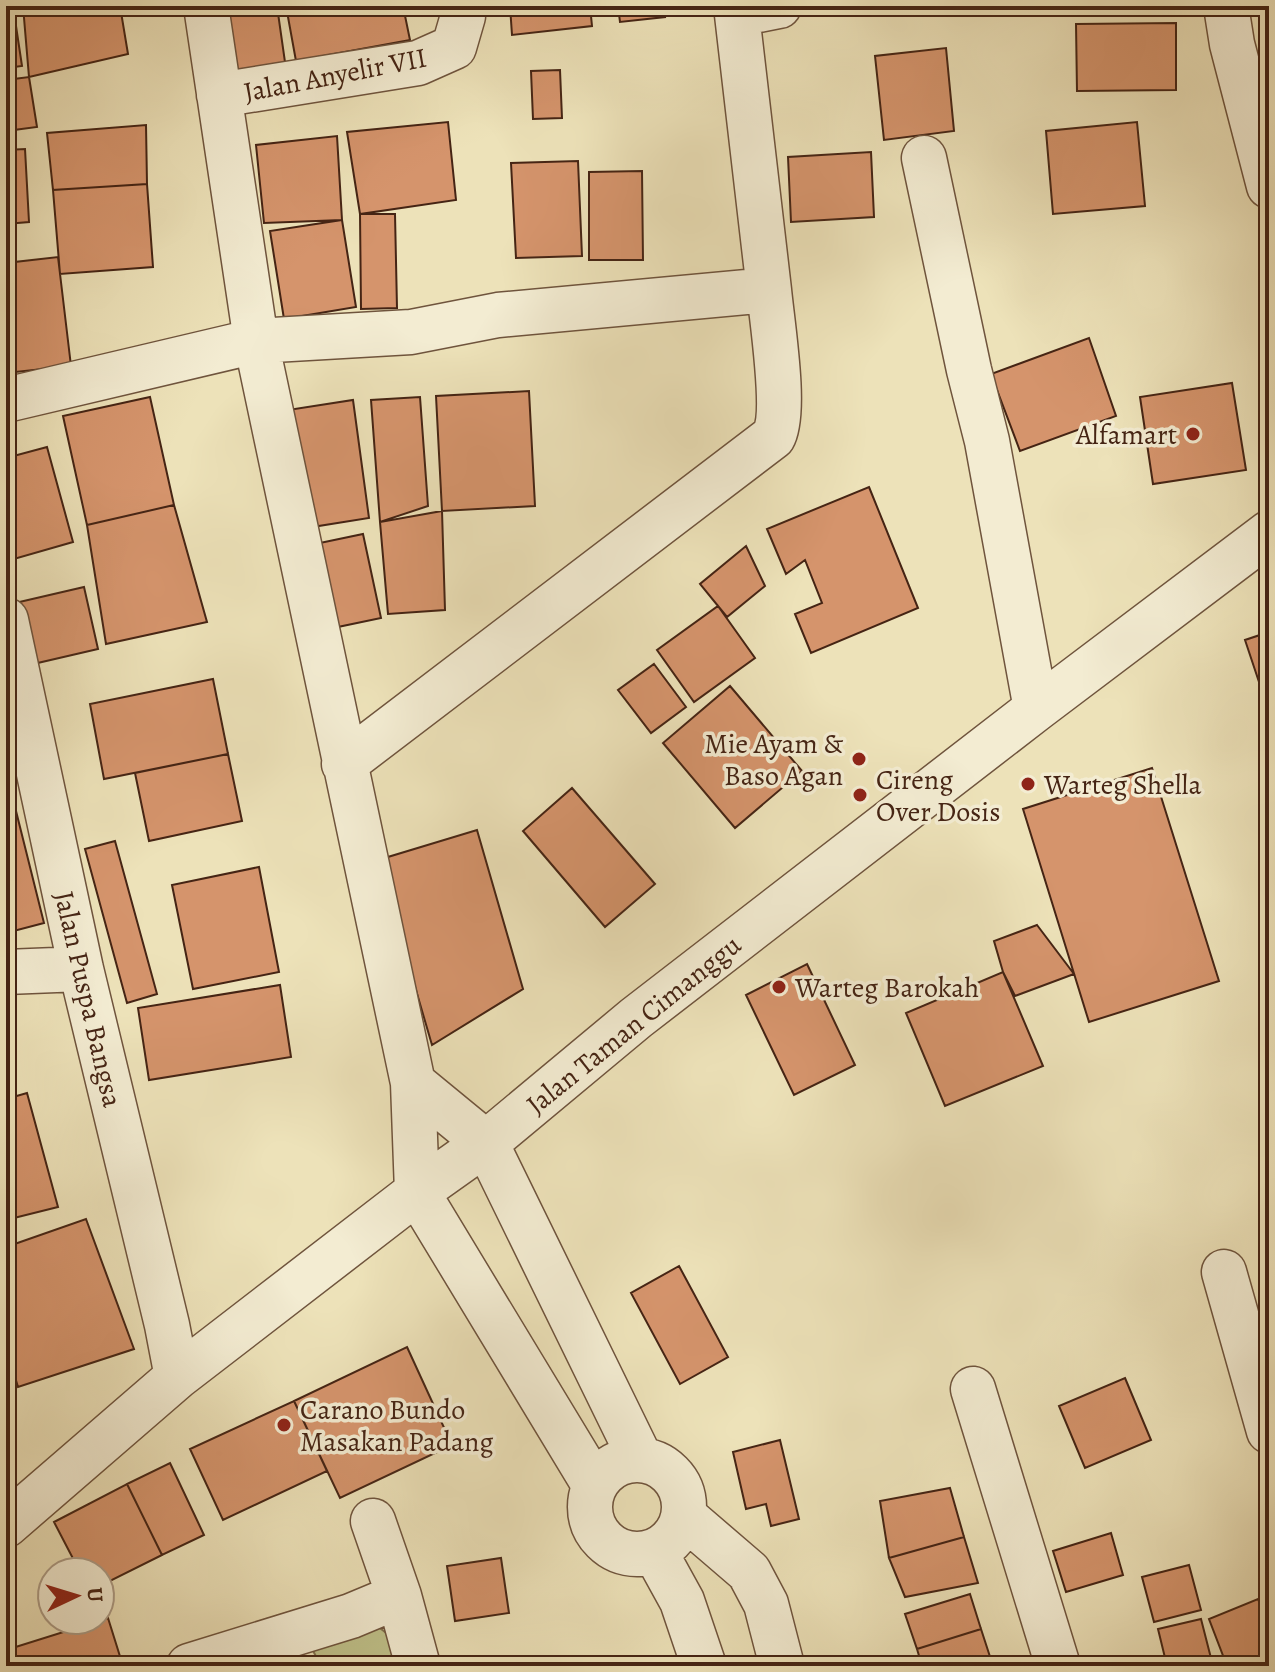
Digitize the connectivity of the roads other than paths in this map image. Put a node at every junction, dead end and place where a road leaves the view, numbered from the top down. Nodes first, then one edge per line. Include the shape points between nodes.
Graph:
1 (206, 6) edge
2 (462, 6) edge
3 (1226, 6) edge
4 (750, 9) edge
5 (219, 95) junction
6 (924, 158) dead end
7 (1269, 186) edge
8 (769, 290) junction
9 (256, 341) junction
10 (6, 400) edge
11 (1269, 533) edge
12 (6, 620) edge
13 (1036, 709) junction
14 (344, 764) junction
15 (81, 969) junction
16 (6, 972) edge
17 (413, 1083) junction
18 (486, 1143) junction
19 (417, 1192) junction
20 (1224, 1272) dead end
21 (1258, 1348) edge
22 (177, 1377) junction
23 (973, 1389) dead end
24 (1269, 1431) edge
25 (641, 1460) junction
26 (595, 1486) junction
27 (685, 1517) junction
28 (373, 1521) dead end
29 (6, 1525) edge
30 (655, 1552) junction
31 (399, 1596) junction
32 (189, 1666) edge
33 (418, 1666) edge
34 (704, 1666) edge
35 (782, 1666) edge
36 (1058, 1666) edge

1 - 5 street
2 - 5 street, Jalan Anyelir VII via 454,47 418,63
3 - 7 street
4 - 8 street
5 - 9 street
6 - 13 street via 987,441
8 - 9 street via 498,315 411,332
8 - 14 street via 778,404 773,437
9 - 10 street
9 - 14 street
11 - 13 street, Jalan Taman Cimanggu
12 - 15 street, Jalan Puspa Bangsa
13 - 18 street, Jalan Taman Cimanggu via 636,1018
14 - 17 street
15 - 16 street
15 - 22 street, Jalan Puspa Bangsa
17 - 18 street
17 - 19 street
18 - 19 street, Jalan Taman Cimanggu
18 - 25 street
19 - 22 street, Jalan Taman Cimanggu
19 - 26 street
20 - 21 street
21 - 24 street
22 - 29 street, Jalan Taman Cimanggu
23 - 36 street
25 - 26 street via 606,1471
25 - 27 street via 656,1464 680,1485
26 - 30 street via 590,1514 602,1539 626,1554
27 - 30 street via 674,1538
27 - 35 street via 749,1572 766,1604
28 - 31 street
30 - 34 street via 682,1601
31 - 32 street
31 - 33 street

